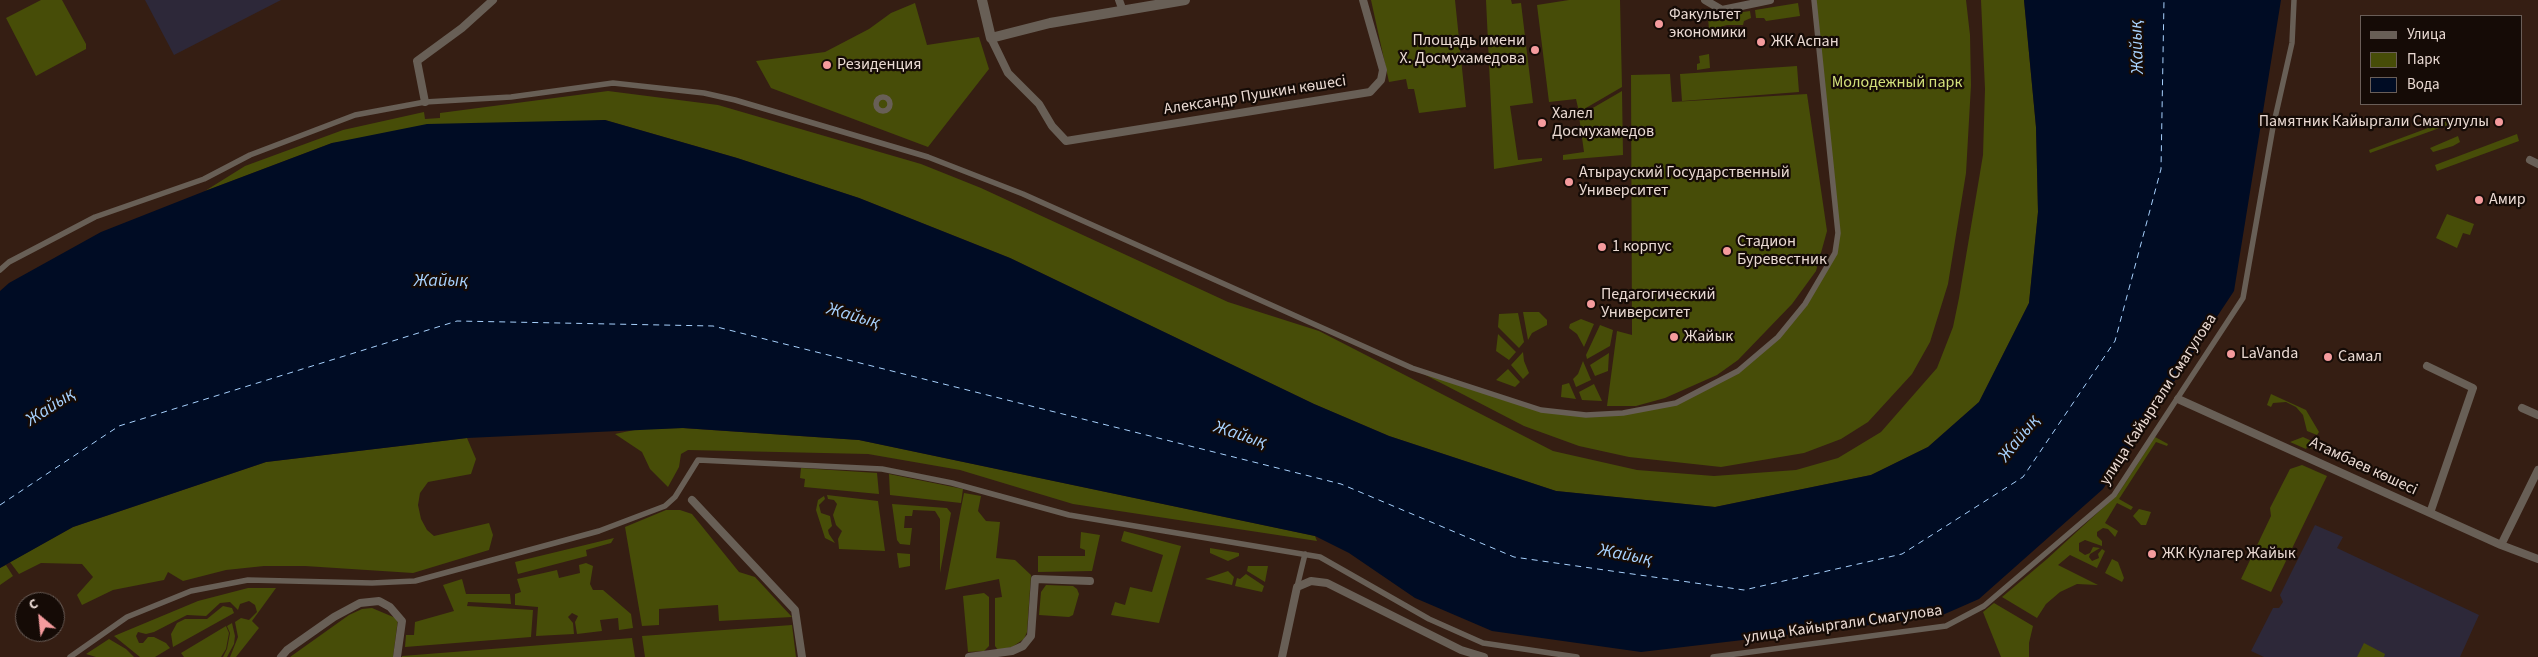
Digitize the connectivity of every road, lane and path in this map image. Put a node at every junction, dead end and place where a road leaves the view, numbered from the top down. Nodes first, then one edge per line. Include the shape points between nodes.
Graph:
1 (493, 0) edge
2 (982, 0) edge
3 (1119, 0) edge
4 (1185, 0) edge
5 (1363, 0) edge
6 (1704, 0) edge
7 (1770, 0) edge
8 (1814, 0) edge
9 (2294, 0) edge
10 (1122, 11) junction
11 (991, 38) junction
12 (425, 102) junction
13 (2530, 160) dead end
14 (2538, 164) edge
15 (0, 270) edge
16 (2427, 366) dead end
17 (2178, 399) junction
18 (2522, 408) dead end
19 (2538, 416) edge
20 (2538, 470) edge
21 (692, 500) dead end
22 (2430, 513) junction
23 (2501, 545) junction
24 (1305, 554) junction
25 (2538, 559) edge
26 (1090, 581) dead end
27 (1298, 587) junction
28 (70, 657) edge
29 (281, 657) edge
30 (397, 657) edge
31 (802, 657) edge
32 (968, 657) edge
33 (1282, 657) edge
34 (1484, 657) edge
35 (1577, 657) edge
36 (1713, 657) edge

1 - 12 street via 417,62
2 - 11 street
3 - 10 street
4 - 10 street
5 - 11 street, Александр Пушкин көшесі via 1384,70 1381,80 1370,92 1066,141 1052,126 1040,104 1008,72
6 - 7 street via 1722,10
8 - 12 street via 1838,233 1835,253 1805,304 1778,337 1738,371 1676,403 1623,413 1586,415 1541,410 1412,368 1023,194 928,157 735,100 704,93 613,83 511,97
9 - 17 street, улица Кайыргали Смагулова via 2292,43 2273,128 2243,298
10 - 11 street via 1050,23
12 - 15 street via 355,115 250,156 204,179 95,216 9,262
13 - 14 street
16 - 22 street via 2473,388
17 - 22 street, Атамбаев көшесі
17 - 36 street, улица Кайыргали Смагулова via 2114,495 1984,606 1946,626
18 - 19 street
20 - 23 street
21 - 31 street via 795,610
22 - 23 street, Атамбаев көшесі
23 - 25 street, Атамбаев көшесі
24 - 27 street
24 - 28 street via 1069,515 952,483 882,469 698,460 675,498 665,506 599,531 414,580 248,580 191,591 127,616
24 - 35 street via 1320,557 1429,619 1483,644
26 - 32 street via 1035,579 1030,636 1023,646 1012,651
27 - 33 street
27 - 34 street via 1311,581 1327,583 1453,646
29 - 30 street via 334,617 360,603 379,601 390,607 402,621

